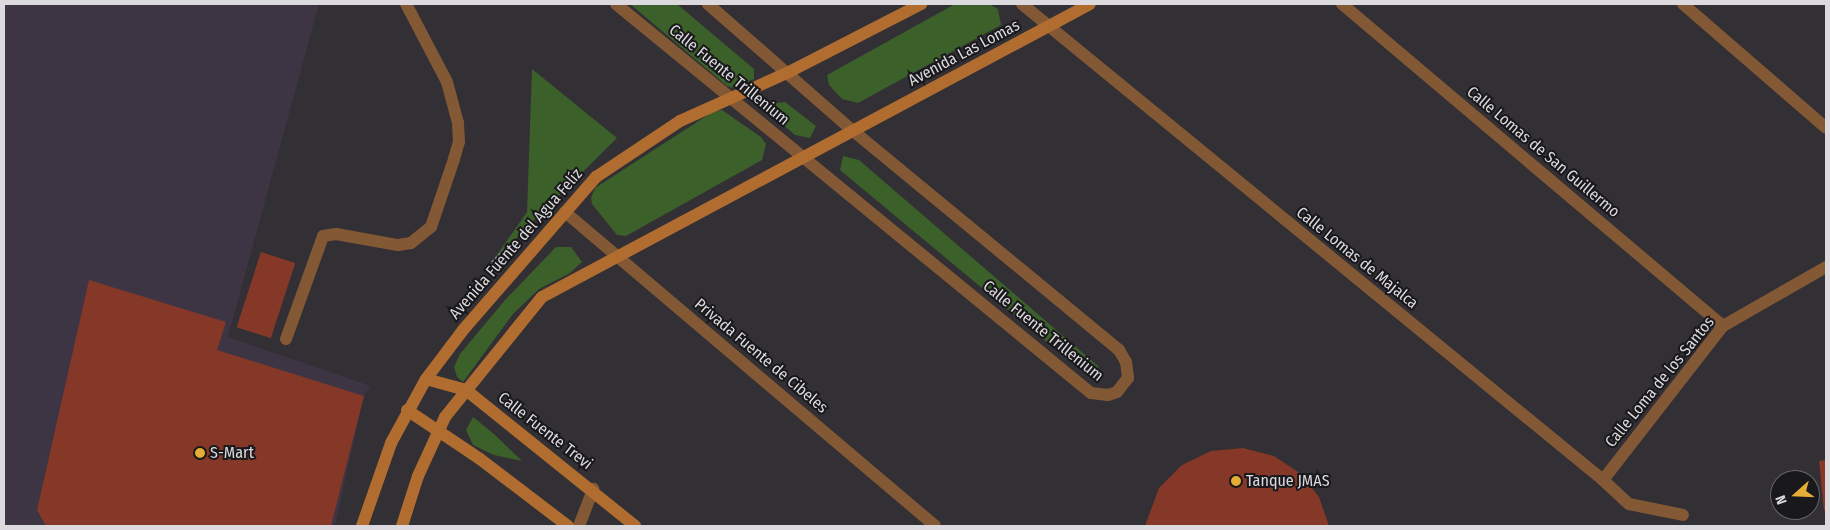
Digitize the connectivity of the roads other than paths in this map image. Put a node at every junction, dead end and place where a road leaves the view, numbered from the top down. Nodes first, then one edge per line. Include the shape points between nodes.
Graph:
1 (406, 4) edge
2 (616, 4) edge
3 (708, 4) edge
4 (921, 4) edge
5 (1022, 4) edge
6 (1090, 4) edge
7 (1342, 4) edge
8 (1683, 4) edge
9 (1048, 26) junction
10 (787, 73) junction
11 (730, 98) junction
12 (1826, 128) edge
13 (853, 131) junction
14 (806, 157) junction
15 (565, 212) junction
16 (618, 256) junction
17 (1826, 267) edge
18 (1723, 326) junction
19 (286, 339) dead end
20 (426, 379) junction
21 (466, 390) junction
22 (407, 410) junction
23 (439, 431) junction
24 (1603, 480) junction
25 (593, 489) junction
26 (1682, 515) dead end
27 (362, 526) edge
28 (402, 526) edge
29 (568, 526) edge
30 (579, 526) edge
31 (635, 526) edge
32 (935, 526) edge

1 - 19 street via 447,82 458,123 456,151 434,218 422,236 411,243 398,245 336,234 323,236
2 - 11 street, Calle Fuente Trillenium
3 - 10 street, Calle Fuente Trillenium
4 - 10 main road
5 - 9 street, Calle Lomas de Majalca
6 - 9 main road, Avenida Las Lomas
7 - 18 street, Calle Lomas de San Guillermo
8 - 12 street
9 - 13 main road, Avenida Las Lomas
9 - 24 street, Calle Lomas de Majalca
10 - 11 main road, Avenida Fuente del Agua Felíz
10 - 13 street, Calle Fuente Trillenium
11 - 14 street, Calle Fuente Trillenium
11 - 15 main road, Avenida Fuente del Agua Felíz via 680,121 628,153 596,177
13 - 14 main road
13 - 14 street, Calle Fuente Trillenium via 1119,350 1126,362 1128,378 1117,392 1108,396 1091,393
14 - 16 main road
15 - 16 street, Privada Fuente de Cibeles
15 - 20 main road, Avenida Fuente del Agua Felíz via 463,330
16 - 21 main road via 542,297
16 - 32 street, Privada Fuente de Cibeles
17 - 18 street, Calle Loma de los Santos
18 - 24 street, Calle Loma de los Santos
20 - 21 main road, Calle Fuente Trevi
20 - 22 main road, Avenida Fuente del Agua Felíz
21 - 23 main road via 445,417
21 - 25 main road, Calle Fuente Trevi
22 - 23 main road
22 - 27 main road, Avenida Fuente del Agua Felíz via 377,478
23 - 28 main road via 418,476
23 - 29 main road
24 - 26 street, Calle Lomas de Majalca via 1629,504
25 - 30 street
25 - 31 main road, Calle Fuente Trevi

